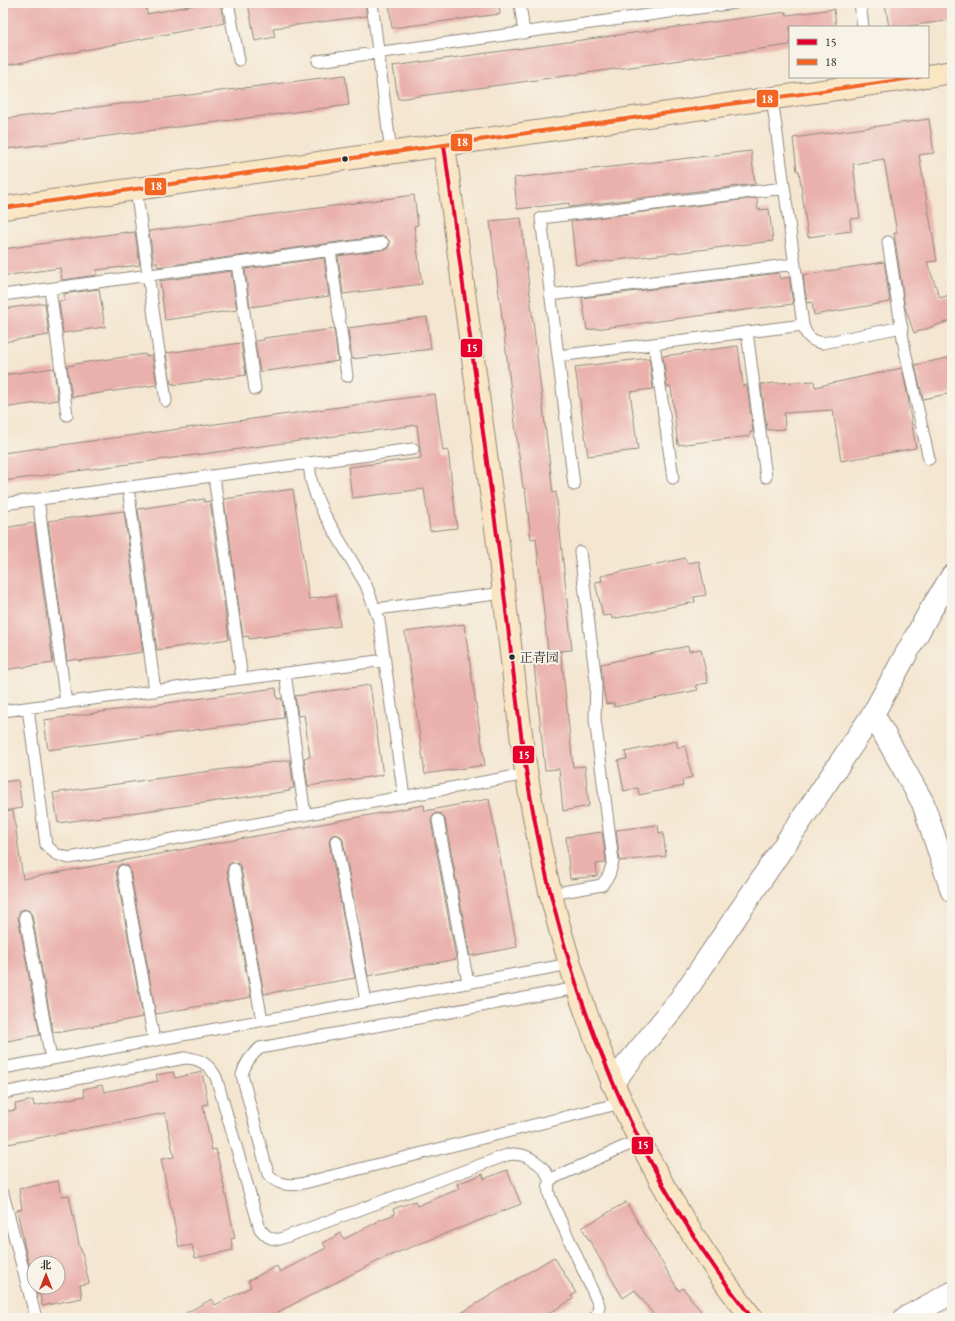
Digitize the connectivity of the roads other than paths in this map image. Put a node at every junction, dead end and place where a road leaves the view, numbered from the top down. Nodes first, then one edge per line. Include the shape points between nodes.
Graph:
1 (228, 3) edge
2 (372, 3) edge
3 (520, 3) edge
4 (735, 3) edge
5 (860, 3) edge
6 (670, 7) edge
7 (863, 26) edge
8 (524, 32) junction
9 (378, 53) junction
10 (239, 60) dead end
11 (318, 61) dead end
12 (952, 72) edge
13 (929, 76) edge
14 (904, 78) edge
15 (871, 80) edge
16 (772, 98) junction
17 (444, 145) junction
18 (391, 153) junction
19 (784, 188) junction
20 (136, 189) junction
21 (3, 208) edge
22 (888, 242) dead end
23 (383, 243) dead end
24 (330, 250) junction
25 (237, 263) junction
26 (795, 264) junction
27 (148, 275) junction
28 (50, 289) junction
29 (3, 295) edge
30 (550, 295) junction
31 (803, 325) junction
32 (902, 327) junction
33 (747, 332) junction
34 (654, 344) junction
35 (558, 356) junction
36 (347, 376) dead end
37 (255, 389) dead end
38 (166, 402) dead end
39 (67, 415) dead end
40 (413, 449) dead end
41 (929, 459) dead end
42 (309, 463) junction
43 (214, 476) junction
44 (766, 477) dead end
45 (673, 478) dead end
46 (574, 485) dead end
47 (128, 487) junction
48 (38, 500) junction
49 (3, 504) edge
50 (580, 552) dead end
51 (952, 576) edge
52 (504, 593) junction
53 (376, 609) junction
54 (385, 660) junction
55 (286, 673) junction
56 (242, 679) junction
57 (156, 691) junction
58 (66, 702) junction
59 (28, 708) junction
60 (3, 711) edge
61 (874, 714) junction
62 (527, 774) junction
63 (404, 797) junction
64 (305, 814) junction
65 (438, 820) dead end
66 (336, 842) dead end
67 (234, 869) dead end
68 (122, 871) dead end
69 (952, 891) edge
70 (551, 894) junction
71 (25, 916) dead end
72 (570, 964) junction
73 (468, 982) junction
74 (577, 988) junction
75 (366, 1001) junction
76 (262, 1020) junction
77 (154, 1040) junction
78 (51, 1059) junction
79 (3, 1068) edge
80 (612, 1083) junction
81 (3, 1093) edge
82 (621, 1103) junction
83 (639, 1140) junction
84 (548, 1180) junction
85 (3, 1194) edge
86 (952, 1293) edge
87 (36, 1318) edge
88 (594, 1318) edge
89 (752, 1318) edge
90 (905, 1318) edge

1 - 10 lane
2 - 9 lane
3 - 8 lane
4 - 6 lane
5 - 7 lane
6 - 8 lane
8 - 9 lane
9 - 11 lane
9 - 18 lane
12 - 13 street
14 - 15 street
15 - 16 street
16 - 17 street
16 - 19 lane
17 - 18 street
17 - 52 street
18 - 20 street
19 - 26 lane
19 - 30 lane via 541,218
20 - 21 street
20 - 27 lane
22 - 32 lane
23 - 24 lane
24 - 25 lane
24 - 36 lane
25 - 27 lane
25 - 37 lane
26 - 30 lane
26 - 31 lane
27 - 28 lane
27 - 38 lane
28 - 29 lane
28 - 39 lane
30 - 35 lane
31 - 32 lane via 806,335 823,343
31 - 33 lane
32 - 41 lane
33 - 34 lane
33 - 44 lane
34 - 35 lane
34 - 45 lane
35 - 46 lane
40 - 42 lane
42 - 43 lane
42 - 53 lane via 311,480 322,512 366,584
43 - 47 lane
43 - 56 lane
47 - 48 lane
47 - 57 lane
48 - 49 lane
48 - 58 lane
50 - 70 lane via 596,681 595,719 613,861 609,875 602,884
51 - 61 street
52 - 53 lane
52 - 62 street
53 - 54 lane
54 - 55 lane
54 - 63 lane
55 - 56 lane
55 - 64 lane
56 - 57 lane
57 - 58 lane
58 - 59 lane
59 - 60 lane
59 - 64 lane via 46,845 50,851 62,857 69,858
61 - 69 street via 923,803
61 - 80 street via 680,1001
62 - 63 lane
62 - 70 street
63 - 64 lane
65 - 73 lane
66 - 75 lane
67 - 76 lane
68 - 77 lane
70 - 72 street
71 - 78 lane
72 - 73 lane
72 - 74 street
73 - 75 lane
74 - 80 street
74 - 82 lane via 260,1048 248,1060 242,1075 268,1174 284,1184 300,1184
75 - 76 lane
76 - 77 lane
77 - 78 lane
78 - 79 lane
80 - 82 street
81 - 84 lane via 185,1058 201,1061 216,1077 260,1229 266,1237 275,1240 513,1154 525,1156 542,1167
82 - 83 street
83 - 84 lane
83 - 89 street via 694,1239 726,1286
84 - 88 lane via 552,1202 599,1305 597,1316
85 - 87 lane
86 - 90 street

